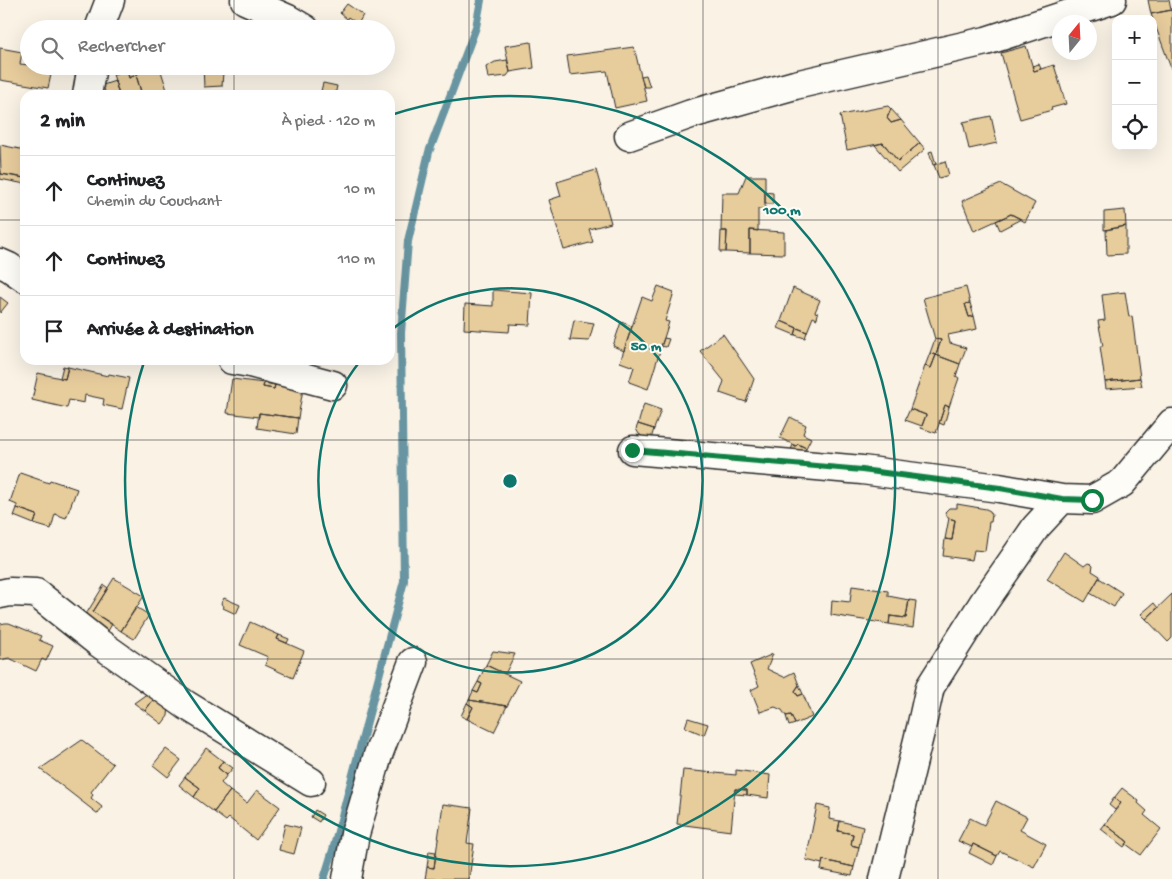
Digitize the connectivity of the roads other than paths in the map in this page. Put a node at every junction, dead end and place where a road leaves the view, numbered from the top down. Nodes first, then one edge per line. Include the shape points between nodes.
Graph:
1 (110, 0) edge
2 (245, 0) edge
3 (1112, 0) edge
4 (102, 20) edge
5 (290, 20) edge
6 (90, 75) edge
7 (88, 90) edge
8 (629, 136) dead end
9 (0, 263) edge
10 (20, 275) edge
11 (258, 365) edge
12 (333, 384) dead end
13 (1172, 423) edge
14 (632, 450) dead end
15 (1062, 499) junction
16 (0, 594) edge
17 (413, 662) dead end
18 (311, 782) dead end
19 (347, 879) edge
20 (884, 879) edge

1 - 4 street
2 - 5 street
3 - 8 street via 986,41 795,85 691,114
6 - 7 street
9 - 10 street
11 - 12 street
13 - 15 street via 1122,483 1092,500
14 - 15 street via 862,470
15 - 20 street via 1036,527 930,687
16 - 18 street via 36,593 186,705
17 - 19 street via 378,755

